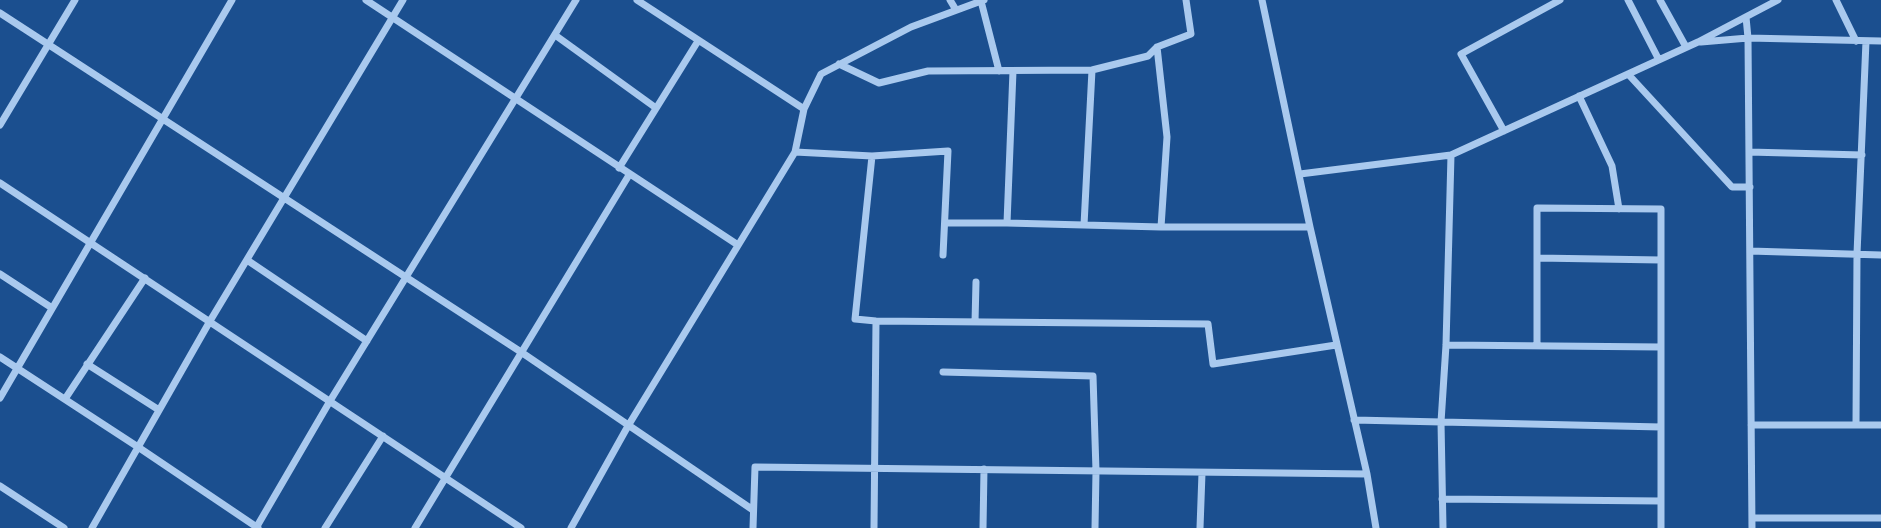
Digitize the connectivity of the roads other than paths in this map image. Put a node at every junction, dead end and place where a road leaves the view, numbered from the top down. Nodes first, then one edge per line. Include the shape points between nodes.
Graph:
1 (75, 0) edge
2 (232, 0) edge
3 (366, 0) edge
4 (403, 0) edge
5 (576, 0) edge
6 (637, 0) edge
7 (950, 0) edge
8 (1186, 0) edge
9 (1262, 0) edge
10 (1560, 0) edge
11 (1628, 0) edge
12 (1660, 0) edge
13 (1761, 0) edge
14 (1778, 0) edge
15 (1836, 0) edge
16 (983, 1) edge
17 (1764, 7) junction
18 (956, 10) junction
19 (0, 13) edge
20 (1746, 17) junction
21 (392, 18) junction
22 (555, 35) junction
23 (1748, 38) junction
24 (698, 41) junction
25 (1856, 41) junction
26 (1866, 41) junction
27 (1881, 41) edge
28 (1698, 42) junction
29 (48, 44) junction
30 (1157, 47) junction
31 (1686, 47) junction
32 (1660, 60) junction
33 (839, 64) junction
34 (999, 70) junction
35 (1092, 70) junction
36 (1013, 71) junction
37 (1628, 74) junction
38 (1579, 96) junction
39 (516, 99) junction
40 (656, 108) junction
41 (804, 109) junction
42 (163, 118) junction
43 (0, 125) edge
44 (1504, 131) junction
45 (795, 152) junction
46 (1749, 152) junction
47 (1862, 154) junction
48 (1451, 155) junction
49 (872, 156) junction
50 (619, 168) junction
51 (629, 174) junction
52 (1300, 174) junction
53 (0, 183) edge
54 (1750, 187) junction
55 (285, 197) junction
56 (1619, 209) junction
57 (1007, 223) junction
58 (945, 224) junction
59 (1084, 225) junction
60 (1161, 227) junction
61 (1310, 227) junction
62 (91, 242) junction
63 (738, 245) junction
64 (1750, 251) junction
65 (1857, 254) junction
66 (943, 255) dead end
67 (1881, 255) edge
68 (1537, 258) junction
69 (247, 260) junction
70 (1661, 260) junction
71 (0, 274) edge
72 (406, 277) junction
73 (145, 278) junction
74 (976, 282) dead end
75 (52, 308) junction
76 (210, 321) junction
77 (876, 321) junction
78 (975, 322) junction
79 (367, 341) junction
80 (1336, 344) junction
81 (1446, 346) junction
82 (1536, 346) junction
83 (1661, 347) junction
84 (521, 352) junction
85 (0, 357) edge
86 (87, 364) junction
87 (17, 368) junction
88 (943, 372) dead end
89 (0, 398) edge
90 (64, 399) junction
91 (330, 401) junction
92 (159, 410) junction
93 (1354, 420) junction
94 (1442, 422) junction
95 (1856, 424) junction
96 (1751, 425) junction
97 (1881, 425) edge
98 (628, 426) junction
99 (1661, 427) junction
100 (383, 436) junction
101 (138, 447) junction
102 (876, 470) junction
103 (984, 470) junction
104 (1096, 471) junction
105 (1202, 473) junction
106 (1367, 474) junction
107 (444, 477) junction
108 (0, 486) edge
109 (1442, 499) junction
110 (1661, 501) junction
111 (753, 510) junction
112 (1752, 518) junction
113 (1881, 518) edge
114 (64, 528) edge
115 (92, 528) edge
116 (257, 528) edge
117 (325, 528) edge
118 (415, 528) edge
119 (521, 528) edge
120 (572, 528) edge
121 (753, 528) edge
122 (874, 528) edge
123 (983, 528) edge
124 (1095, 528) edge
125 (1200, 528) edge
126 (1376, 528) edge
127 (1444, 528) edge
128 (1661, 528) edge
129 (1752, 528) edge

1 - 29 street
2 - 42 street
3 - 21 street
4 - 21 street
5 - 22 street
6 - 24 street
7 - 18 street
8 - 30 street via 1191,34
9 - 52 street
10 - 44 street via 1461,54
11 - 32 street
12 - 31 street
13 - 17 street
14 - 17 street
15 - 25 street
16 - 18 street
16 - 34 street
17 - 20 street
18 - 33 street via 911,27
19 - 29 street
20 - 23 street
20 - 28 street
21 - 39 street
21 - 55 street
22 - 39 street
22 - 40 street
23 - 25 street
23 - 28 street
23 - 46 street
24 - 40 street
24 - 41 street
25 - 26 street
26 - 27 street
26 - 47 street
28 - 31 street
29 - 42 street
29 - 43 street
30 - 35 street via 1148,56
30 - 60 street via 1167,137
31 - 32 street
32 - 37 street
33 - 34 street via 879,83 928,72
33 - 41 street via 821,74
34 - 36 street
35 - 36 street
35 - 59 street
36 - 57 street
37 - 38 street
37 - 54 street via 1732,187
38 - 44 street
38 - 56 street via 1612,166
39 - 50 street
39 - 72 street
40 - 50 street
41 - 45 street
42 - 55 street
42 - 62 street
44 - 48 street
45 - 49 street
45 - 63 street
46 - 47 street
46 - 54 street
47 - 65 street
48 - 52 street
48 - 81 street
49 - 58 street via 948,151
49 - 77 street via 855,319
50 - 51 street
51 - 63 street
51 - 84 street
52 - 61 street
53 - 62 street
54 - 64 street
55 - 69 street
55 - 72 street
56 - 68 street via 1537,208
56 - 70 street via 1661,209
57 - 58 street
57 - 59 street
58 - 66 street
59 - 60 street
60 - 61 street
61 - 80 street
62 - 73 street
62 - 75 street
63 - 98 street
64 - 65 street
64 - 96 street
65 - 67 street
65 - 95 street
68 - 70 street
68 - 82 street
69 - 76 street
69 - 79 street
70 - 83 street
71 - 75 street
72 - 79 street
72 - 84 street
73 - 76 street
73 - 86 street
74 - 78 street
75 - 87 street
76 - 91 street
76 - 92 street
77 - 78 street
77 - 102 street
78 - 80 street via 1208,324 1213,364
79 - 91 street
80 - 93 street
81 - 82 street
81 - 94 street
82 - 83 street
83 - 99 street
84 - 98 street
84 - 107 street
85 - 87 street
86 - 90 street
86 - 92 street
87 - 89 street
87 - 90 street
88 - 104 street via 1093,376
90 - 101 street
91 - 100 street
91 - 116 street
92 - 101 street
93 - 94 street
93 - 106 street
94 - 99 street
94 - 109 street
95 - 96 street
95 - 97 street
96 - 112 street
98 - 111 street
98 - 120 street
99 - 110 street
100 - 107 street
100 - 117 street
101 - 115 street
101 - 116 street
102 - 103 street
102 - 111 street via 755,467
102 - 122 street
103 - 104 street
103 - 123 street
104 - 105 street
104 - 124 street
105 - 106 street
105 - 125 street
106 - 126 street
107 - 118 street
107 - 119 street
108 - 114 street
109 - 110 street
109 - 127 street
110 - 128 street
111 - 121 street
112 - 113 street
112 - 129 street

